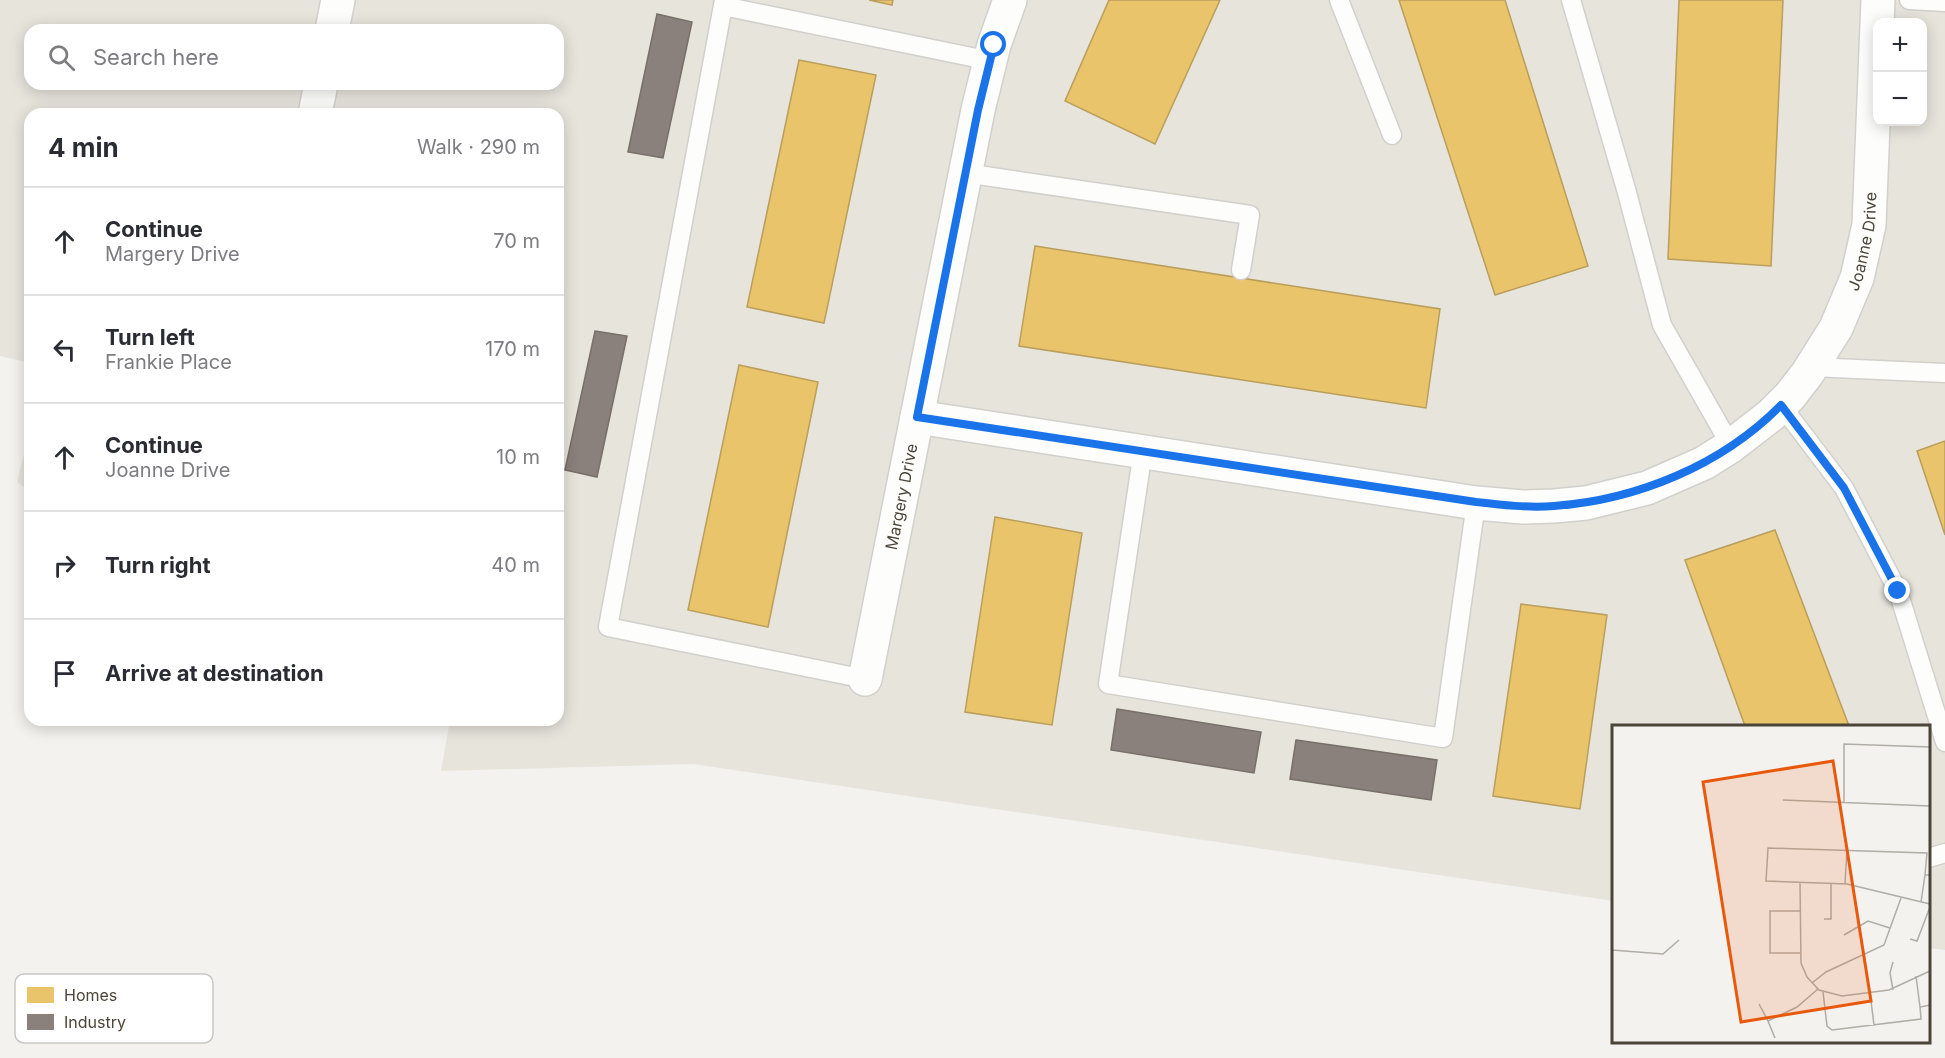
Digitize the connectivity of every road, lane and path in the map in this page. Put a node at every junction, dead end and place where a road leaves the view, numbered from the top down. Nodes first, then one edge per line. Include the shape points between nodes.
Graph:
1 (338, 0) edge
2 (1010, 0) edge
3 (1339, 0) edge
4 (1571, 0) edge
5 (1878, 0) edge
6 (1909, 0) edge
7 (1945, 2) edge
8 (724, 3) edge
9 (333, 24) edge
10 (991, 60) junction
11 (320, 90) edge
12 (316, 108) edge
13 (1392, 135) dead end
14 (965, 173) junction
15 (1241, 270) dead end
16 (1812, 367) junction
17 (1945, 373) edge
18 (1781, 405) junction
19 (917, 417) junction
20 (1735, 443) junction
21 (1143, 451) junction
22 (1476, 502) junction
23 (864, 679) joint
24 (1945, 742) edge
25 (1945, 853) edge
26 (1930, 858) edge

1 - 9 street
2 - 10 street, Margery Drive
3 - 13 lane
4 - 20 lane via 1662,325
5 - 16 street, Joanne Drive via 1869,225 1857,278 1836,328
6 - 7 lane
8 - 10 lane
8 - 23 lane via 608,627
10 - 14 street, Margery Drive
11 - 12 street
14 - 15 lane via 1251,215
14 - 19 street, Margery Drive
16 - 17 lane
16 - 18 street, Joanne Drive
18 - 20 street, Joanne Drive
18 - 24 lane via 1844,488 1898,591
19 - 21 street, Joanne Drive
19 - 23 street, Margery Drive
20 - 22 street, Joanne Drive via 1704,463 1657,484 1586,502 1522,507
21 - 22 street, Joanne Drive
21 - 22 lane via 1108,684 1443,738
25 - 26 lane

